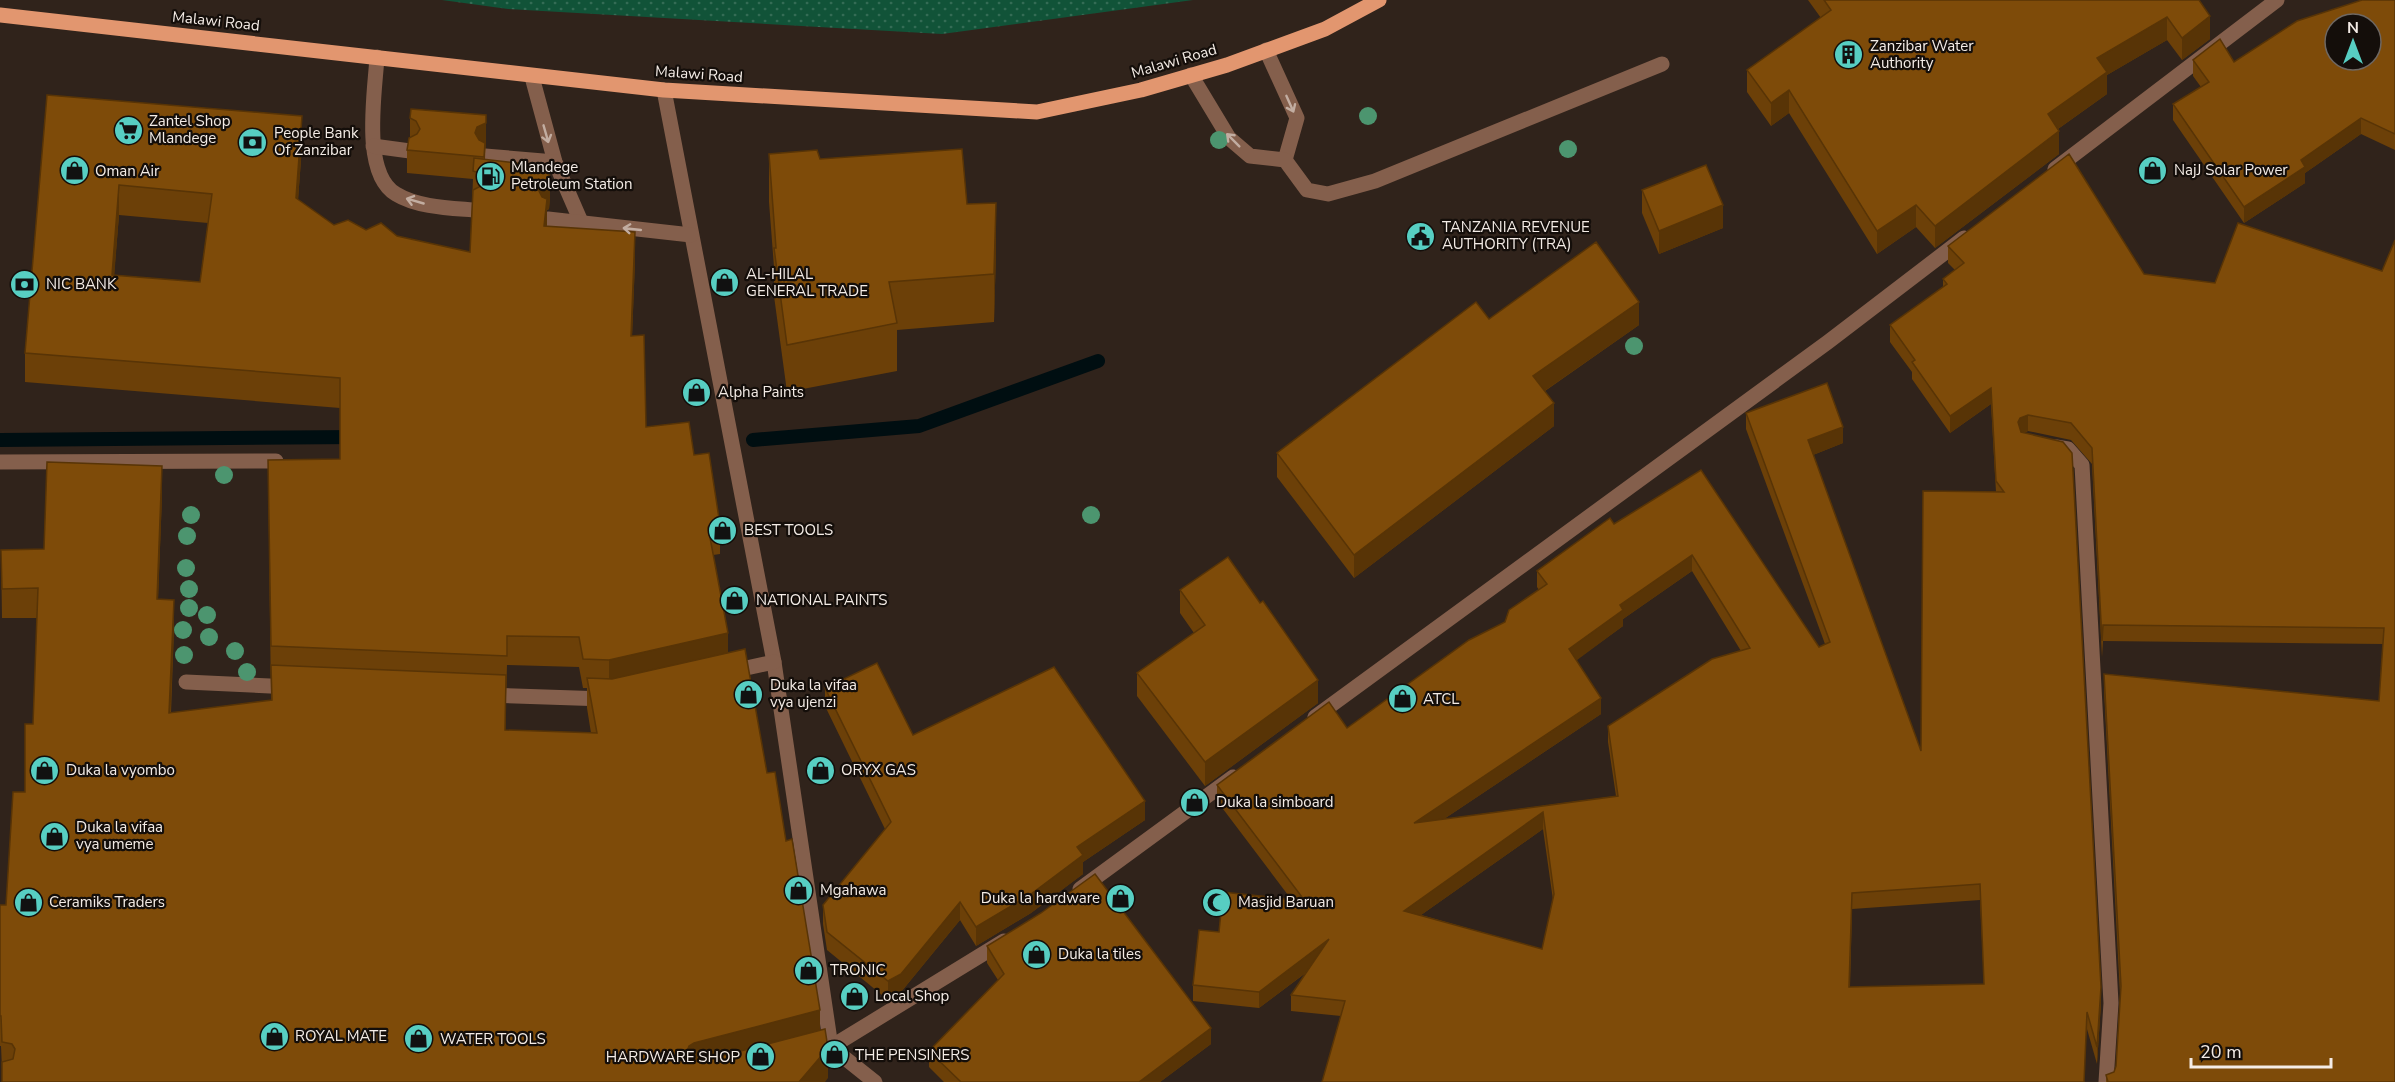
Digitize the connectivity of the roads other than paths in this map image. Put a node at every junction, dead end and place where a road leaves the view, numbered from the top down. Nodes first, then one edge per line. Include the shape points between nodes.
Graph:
1 (1379, 0) edge
2 (2277, 0) edge
3 (0, 15) edge
4 (1266, 50) junction
5 (377, 57) junction
6 (1662, 64) dead end
7 (1191, 75) junction
8 (532, 77) junction
9 (664, 90) junction
10 (373, 146) junction
11 (410, 151) edge
12 (485, 156) edge
13 (1285, 160) junction
14 (555, 162) junction
15 (2044, 177) edge
16 (473, 210) edge
17 (548, 219) edge
18 (582, 224) junction
19 (1978, 227) edge
20 (691, 235) junction
21 (2037, 443) edge
22 (276, 461) edge
23 (0, 462) edge
24 (774, 662) junction
25 (716, 675) edge
26 (186, 682) dead end
27 (308, 688) edge
28 (470, 694) edge
29 (622, 696) edge
30 (1307, 723) edge
31 (1249, 765) edge
32 (1065, 900) edge
33 (1020, 931) edge
34 (831, 1047) junction
35 (797, 1056) edge
36 (858, 1075) edge
37 (875, 1082) edge
38 (2106, 1082) edge

1 - 4 main road, Malawi Road via 1325,29
2 - 15 street
3 - 5 main road, Malawi Road
4 - 7 main road, Malawi Road
4 -> 13 street via 1297,118
5 - 8 main road, Malawi Road
5 - 10 street
6 - 13 street via 1375,181 1328,194 1307,190
7 - 9 main road, Malawi Road via 1142,90 1037,112
13 -> 7 street via 1250,156 1229,138
8 - 9 main road, Malawi Road
8 -> 14 street
9 - 20 street
10 - 11 street
16 -> 10 street via 418,202 396,194 382,181
12 - 14 street
14 - 18 street
17 - 18 street
20 -> 18 street
19 - 30 street via 1828,342
20 - 24 street
21 - 38 street via 2068,449 2082,465 2111,1003
22 - 23 street
24 - 25 street
24 - 34 street
26 - 27 street
28 - 29 street via 610,699
31 - 32 street
33 - 34 street
34 - 35 street
34 - 36 street
36 - 37 street

